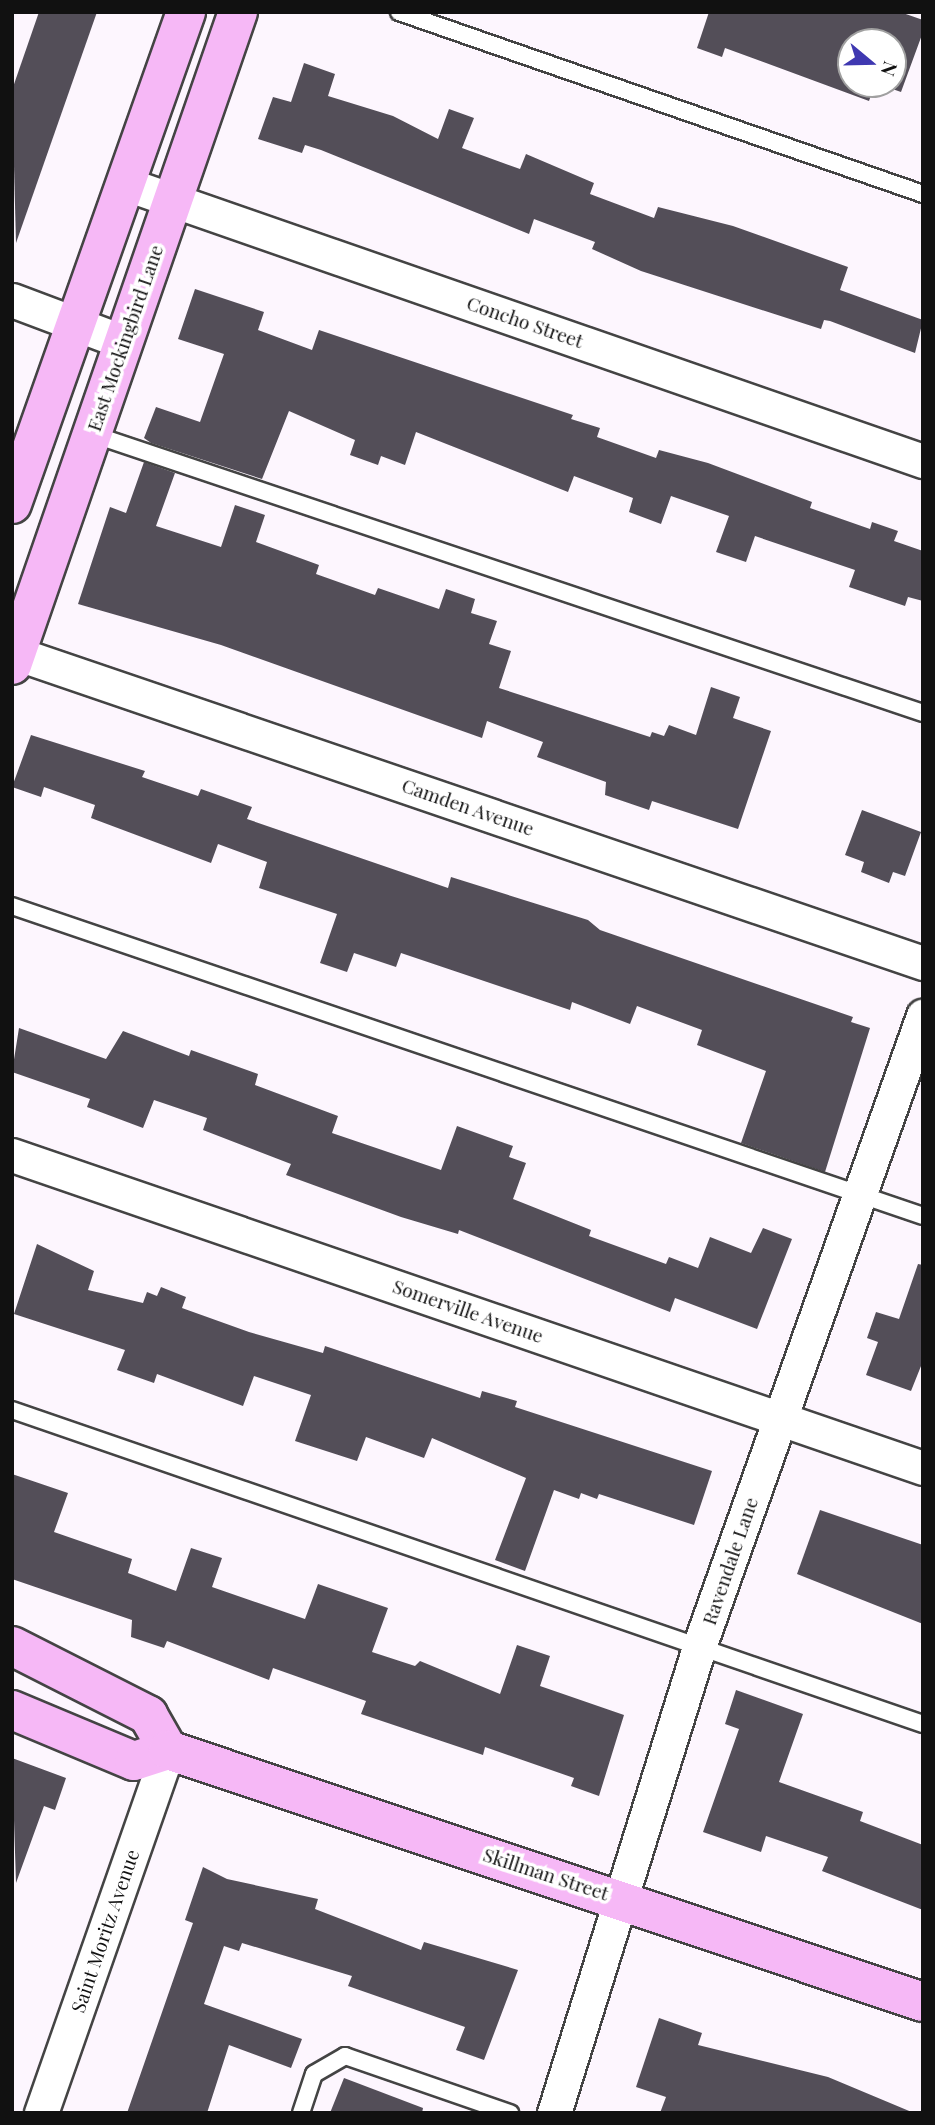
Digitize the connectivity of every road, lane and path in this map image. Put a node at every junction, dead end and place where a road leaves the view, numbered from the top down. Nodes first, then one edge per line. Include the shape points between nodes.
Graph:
1 (186, 12) edge
2 (238, 12) edge
3 (399, 12) edge
4 (126, 184) junction
5 (923, 194) edge
6 (174, 199) junction
7 (12, 300) edge
8 (77, 323) junction
9 (124, 342) junction
10 (92, 434) junction
11 (923, 461) edge
12 (12, 504) edge
13 (13, 657) edge
14 (923, 713) edge
15 (12, 906) edge
16 (923, 963) edge
17 (923, 1016) edge
18 (12, 1155) edge
19 (860, 1194) junction
20 (923, 1216) edge
21 (12, 1410) edge
22 (779, 1418) junction
23 (923, 1468) edge
24 (12, 1646) edge
25 (699, 1647) junction
26 (12, 1710) edge
27 (923, 1724) edge
28 (168, 1750) junction
29 (622, 1899) junction
30 (923, 2001) edge
31 (41, 2113) edge
32 (300, 2113) edge
33 (510, 2113) edge
34 (554, 2113) edge

1 - 4 main road
2 - 6 main road, East Mockingbird Lane
3 - 5 lane
4 - 6 street, Concho Street
4 - 8 main road
6 - 9 main road, East Mockingbird Lane
6 - 11 street, Concho Street
7 - 8 street
8 - 9 street
8 - 12 main road
9 - 10 main road, East Mockingbird Lane
10 - 13 main road, East Mockingbird Lane
10 - 14 lane
13 - 16 street, Camden Avenue
15 - 19 lane
17 - 19 street, Ravendale Lane
18 - 22 street, Somerville Avenue
19 - 20 lane
19 - 22 street, Ravendale Lane
21 - 25 lane
22 - 23 street, Somerville Avenue
22 - 25 street, Ravendale Lane
24 - 28 main road via 148,1715
25 - 27 lane
25 - 29 street, Ravendale Lane
26 - 28 main road via 134,1761
28 - 29 main road, Skillman Street
28 - 31 street, Saint Moritz Avenue
29 - 30 main road, Skillman Street
29 - 34 street, Ravendale Lane
32 - 33 lane via 314,2074 345,2056

